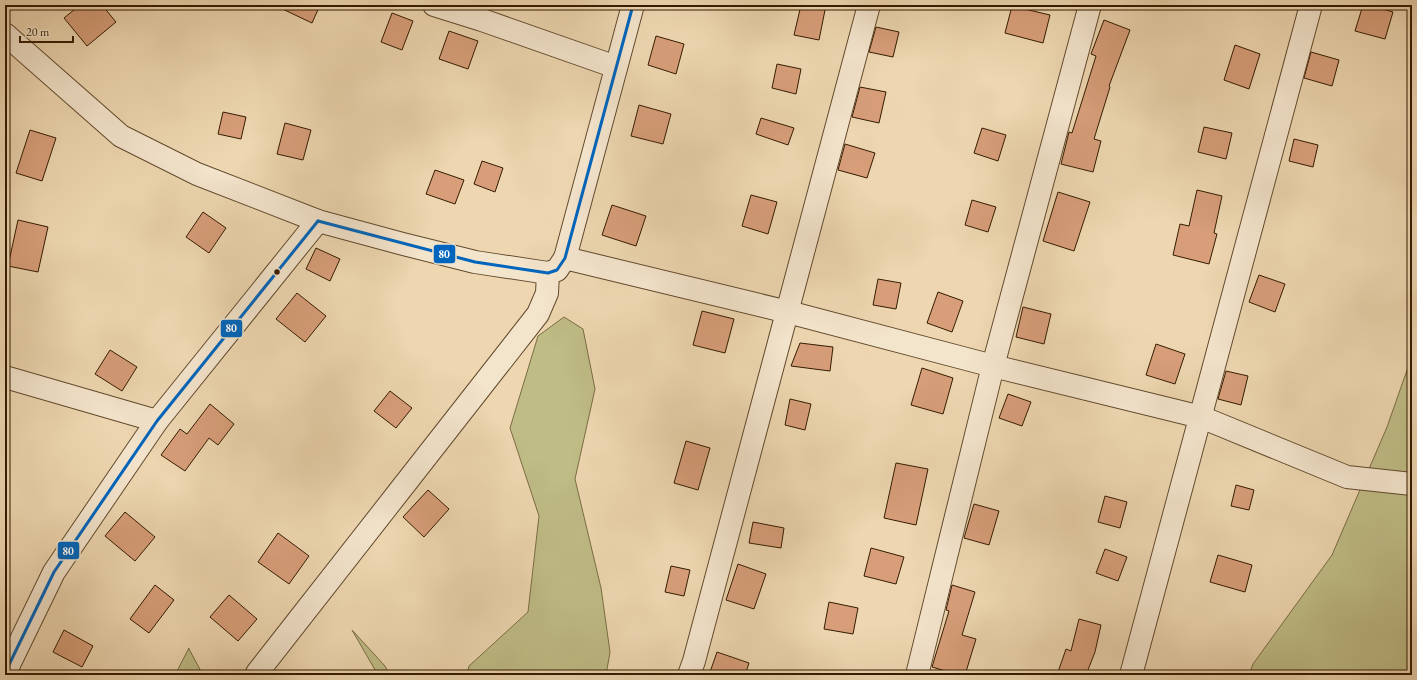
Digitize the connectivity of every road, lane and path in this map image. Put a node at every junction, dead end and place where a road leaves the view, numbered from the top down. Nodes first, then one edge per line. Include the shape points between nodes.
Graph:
1 (434, 5) edge
2 (633, 5) edge
3 (869, 5) edge
4 (1090, 5) edge
5 (1311, 5) edge
6 (484, 13) edge
7 (5, 34) edge
8 (616, 67) junction
9 (318, 221) junction
10 (565, 258) junction
11 (548, 273) junction
12 (788, 312) junction
13 (993, 366) junction
14 (5, 377) edge
15 (1201, 416) junction
16 (157, 421) junction
17 (1412, 484) edge
18 (5, 673) edge
19 (257, 673) dead end
20 (689, 675) edge
21 (916, 675) edge
22 (1131, 675) edge

1 - 6 street
2 - 8 street
3 - 12 street
4 - 13 street
5 - 15 street
6 - 8 street
7 - 9 street via 121,136 197,174
8 - 10 street
9 - 11 street via 475,262
9 - 16 street
10 - 11 street via 557,270
10 - 12 street
11 - 19 street via 547,293 538,314
12 - 13 street
12 - 20 street
13 - 15 street
13 - 21 street
14 - 16 street
15 - 17 street via 1347,477
15 - 22 street
16 - 18 street via 54,572

